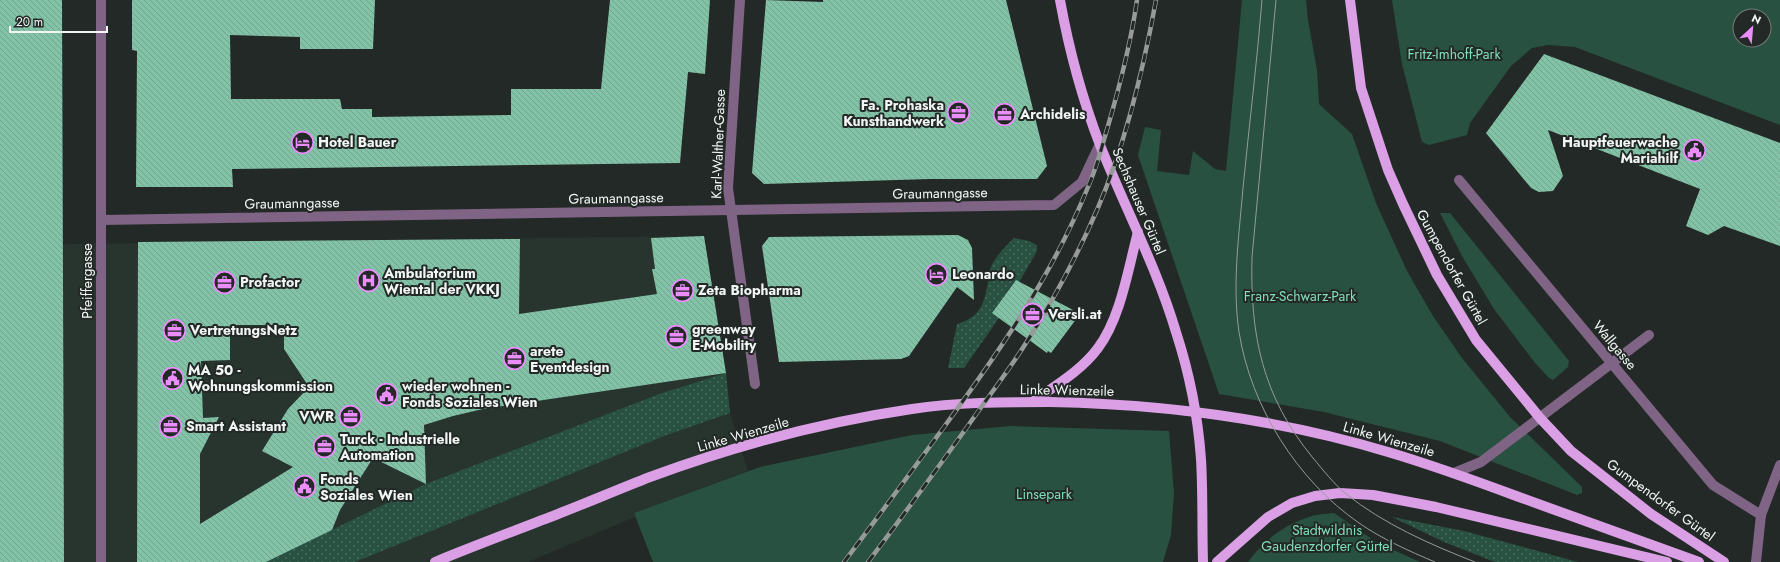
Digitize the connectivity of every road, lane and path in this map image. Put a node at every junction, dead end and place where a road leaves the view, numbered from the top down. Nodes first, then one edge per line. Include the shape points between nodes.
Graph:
1 (101, 0) edge
2 (740, 0) edge
3 (1060, 0) edge
4 (1350, 0) edge
5 (1100, 144) junction
6 (1459, 180) dead end
7 (730, 210) junction
8 (101, 220) junction
9 (1138, 232) junction
10 (1648, 334) dead end
11 (1612, 363) junction
12 (755, 384) dead end
13 (1032, 402) junction
14 (1195, 412) junction
15 (1540, 418) junction
16 (1780, 465) edge
17 (1454, 473) junction
18 (1761, 515) junction
19 (101, 562) edge
20 (435, 562) edge
21 (1203, 562) edge
22 (1217, 562) edge
23 (1667, 562) edge
24 (1699, 562) edge
25 (1724, 562) edge
26 (1756, 562) edge

1 - 8 street, Pfeiffergasse
2 - 7 street, Karl-Walther-Gasse via 728,188
3 - 5 main road, Sechshauser Gürtel via 1075,68
4 - 15 main road, Gumpendorfer Gürtel via 1361,88 1388,170 1403,204 1437,275 1476,340
5 - 7 street, Graumanngasse via 1082,182 1054,205
5 - 9 main road, Sechshauser Gürtel
6 - 11 street, Wallgasse
7 - 8 street, Graumanngasse
7 - 12 street, Karl-Walther-Gasse
8 - 19 street, Pfeiffergasse
9 - 13 main road via 1122,296 1098,348 1075,372
9 - 14 main road, Sechshauser Gürtel via 1166,298
10 - 11 street
11 - 15 street
11 - 18 street, Wallgasse via 1713,484
13 - 14 main road, Linke Wienzeile via 1089,403
13 - 20 main road, Linke Wienzeile via 974,403 914,409 788,435 653,476
14 - 17 main road, Linke Wienzeile via 1237,417 1323,435
14 - 21 main road, Sechshauser Gürtel via 1201,459
15 - 17 street via 1481,462
15 - 25 main road, Gumpendorfer Gürtel via 1571,451 1612,484 1651,514
16 - 18 street
17 - 24 main road, Linke Wienzeile
18 - 26 street
22 - 23 main road via 1268,517 1292,503 1315,496 1340,493 1373,495 1436,508

